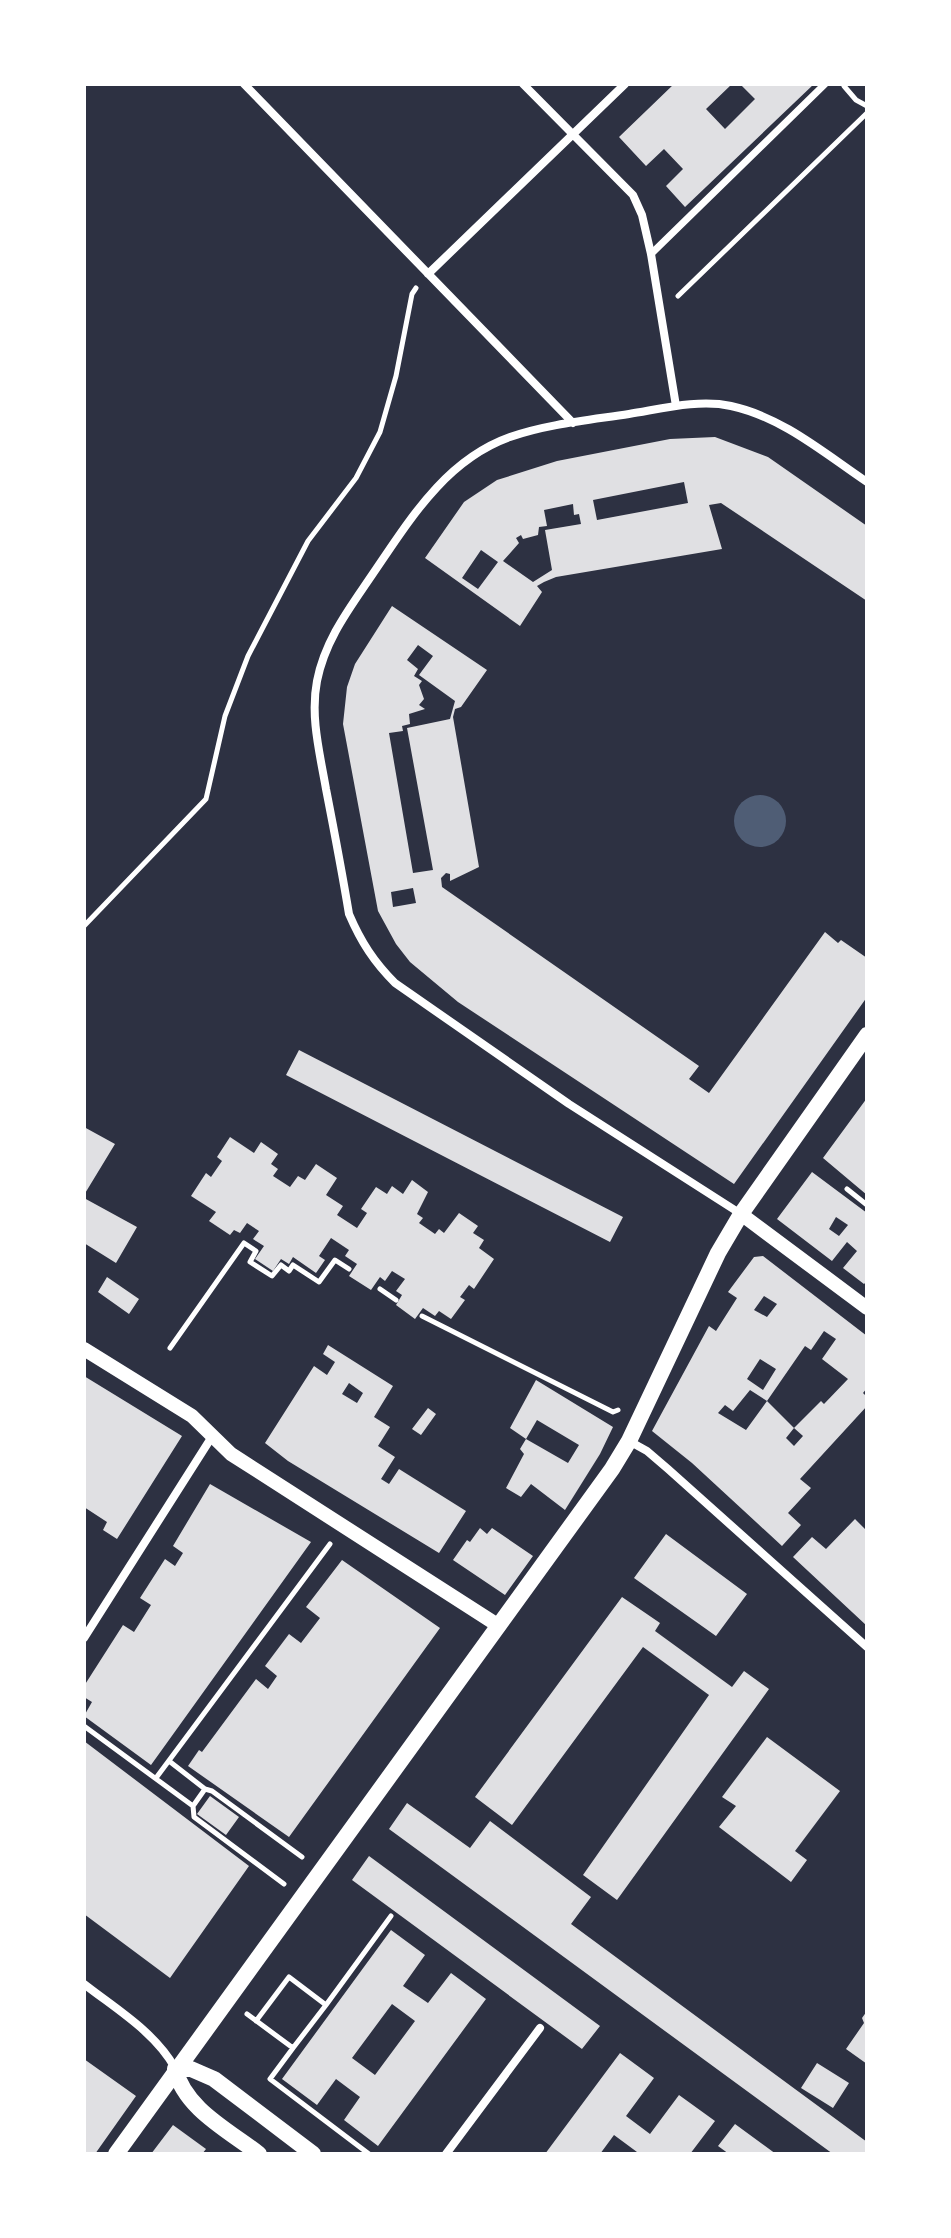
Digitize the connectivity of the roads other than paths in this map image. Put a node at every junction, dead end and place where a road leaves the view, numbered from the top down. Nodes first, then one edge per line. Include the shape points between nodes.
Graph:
1 (244, 84) edge
2 (523, 84) edge
3 (625, 84) edge
4 (825, 84) edge
5 (573, 135) junction
6 (651, 254) junction
7 (428, 274) junction
8 (676, 406) junction
9 (573, 423) junction
10 (867, 482) edge
11 (867, 1035) edge
12 (741, 1214) junction
13 (867, 1308) edge
14 (84, 1349) edge
15 (213, 1435) junction
16 (629, 1441) junction
17 (499, 1626) junction
18 (84, 1638) edge
19 (867, 1647) edge
20 (84, 1984) edge
21 (540, 2028) dead end
22 (175, 2069) junction
23 (116, 2154) edge
24 (259, 2154) edge
25 (313, 2154) edge
26 (446, 2154) edge

1 - 7 street
2 - 5 street
3 - 5 street
4 - 6 street
5 - 6 street via 633,195
5 - 7 street
6 - 8 street
7 - 9 street
8 - 9 street
8 - 10 street via 728,405 756,413
9 - 12 street via 511,436 461,464 403,529 335,629 316,685 315,728 349,914 374,961 395,983 569,1104
11 - 12 main road
12 - 13 street
12 - 16 main road via 697,1294
14 - 15 street via 192,1416
15 - 17 street via 231,1454
15 - 18 street
16 - 17 main road
16 - 19 street via 668,1469
17 - 22 main road
20 - 22 street via 146,2033
21 - 26 street
22 - 23 main road
22 - 24 main road via 193,2103
22 - 25 main road via 214,2079

